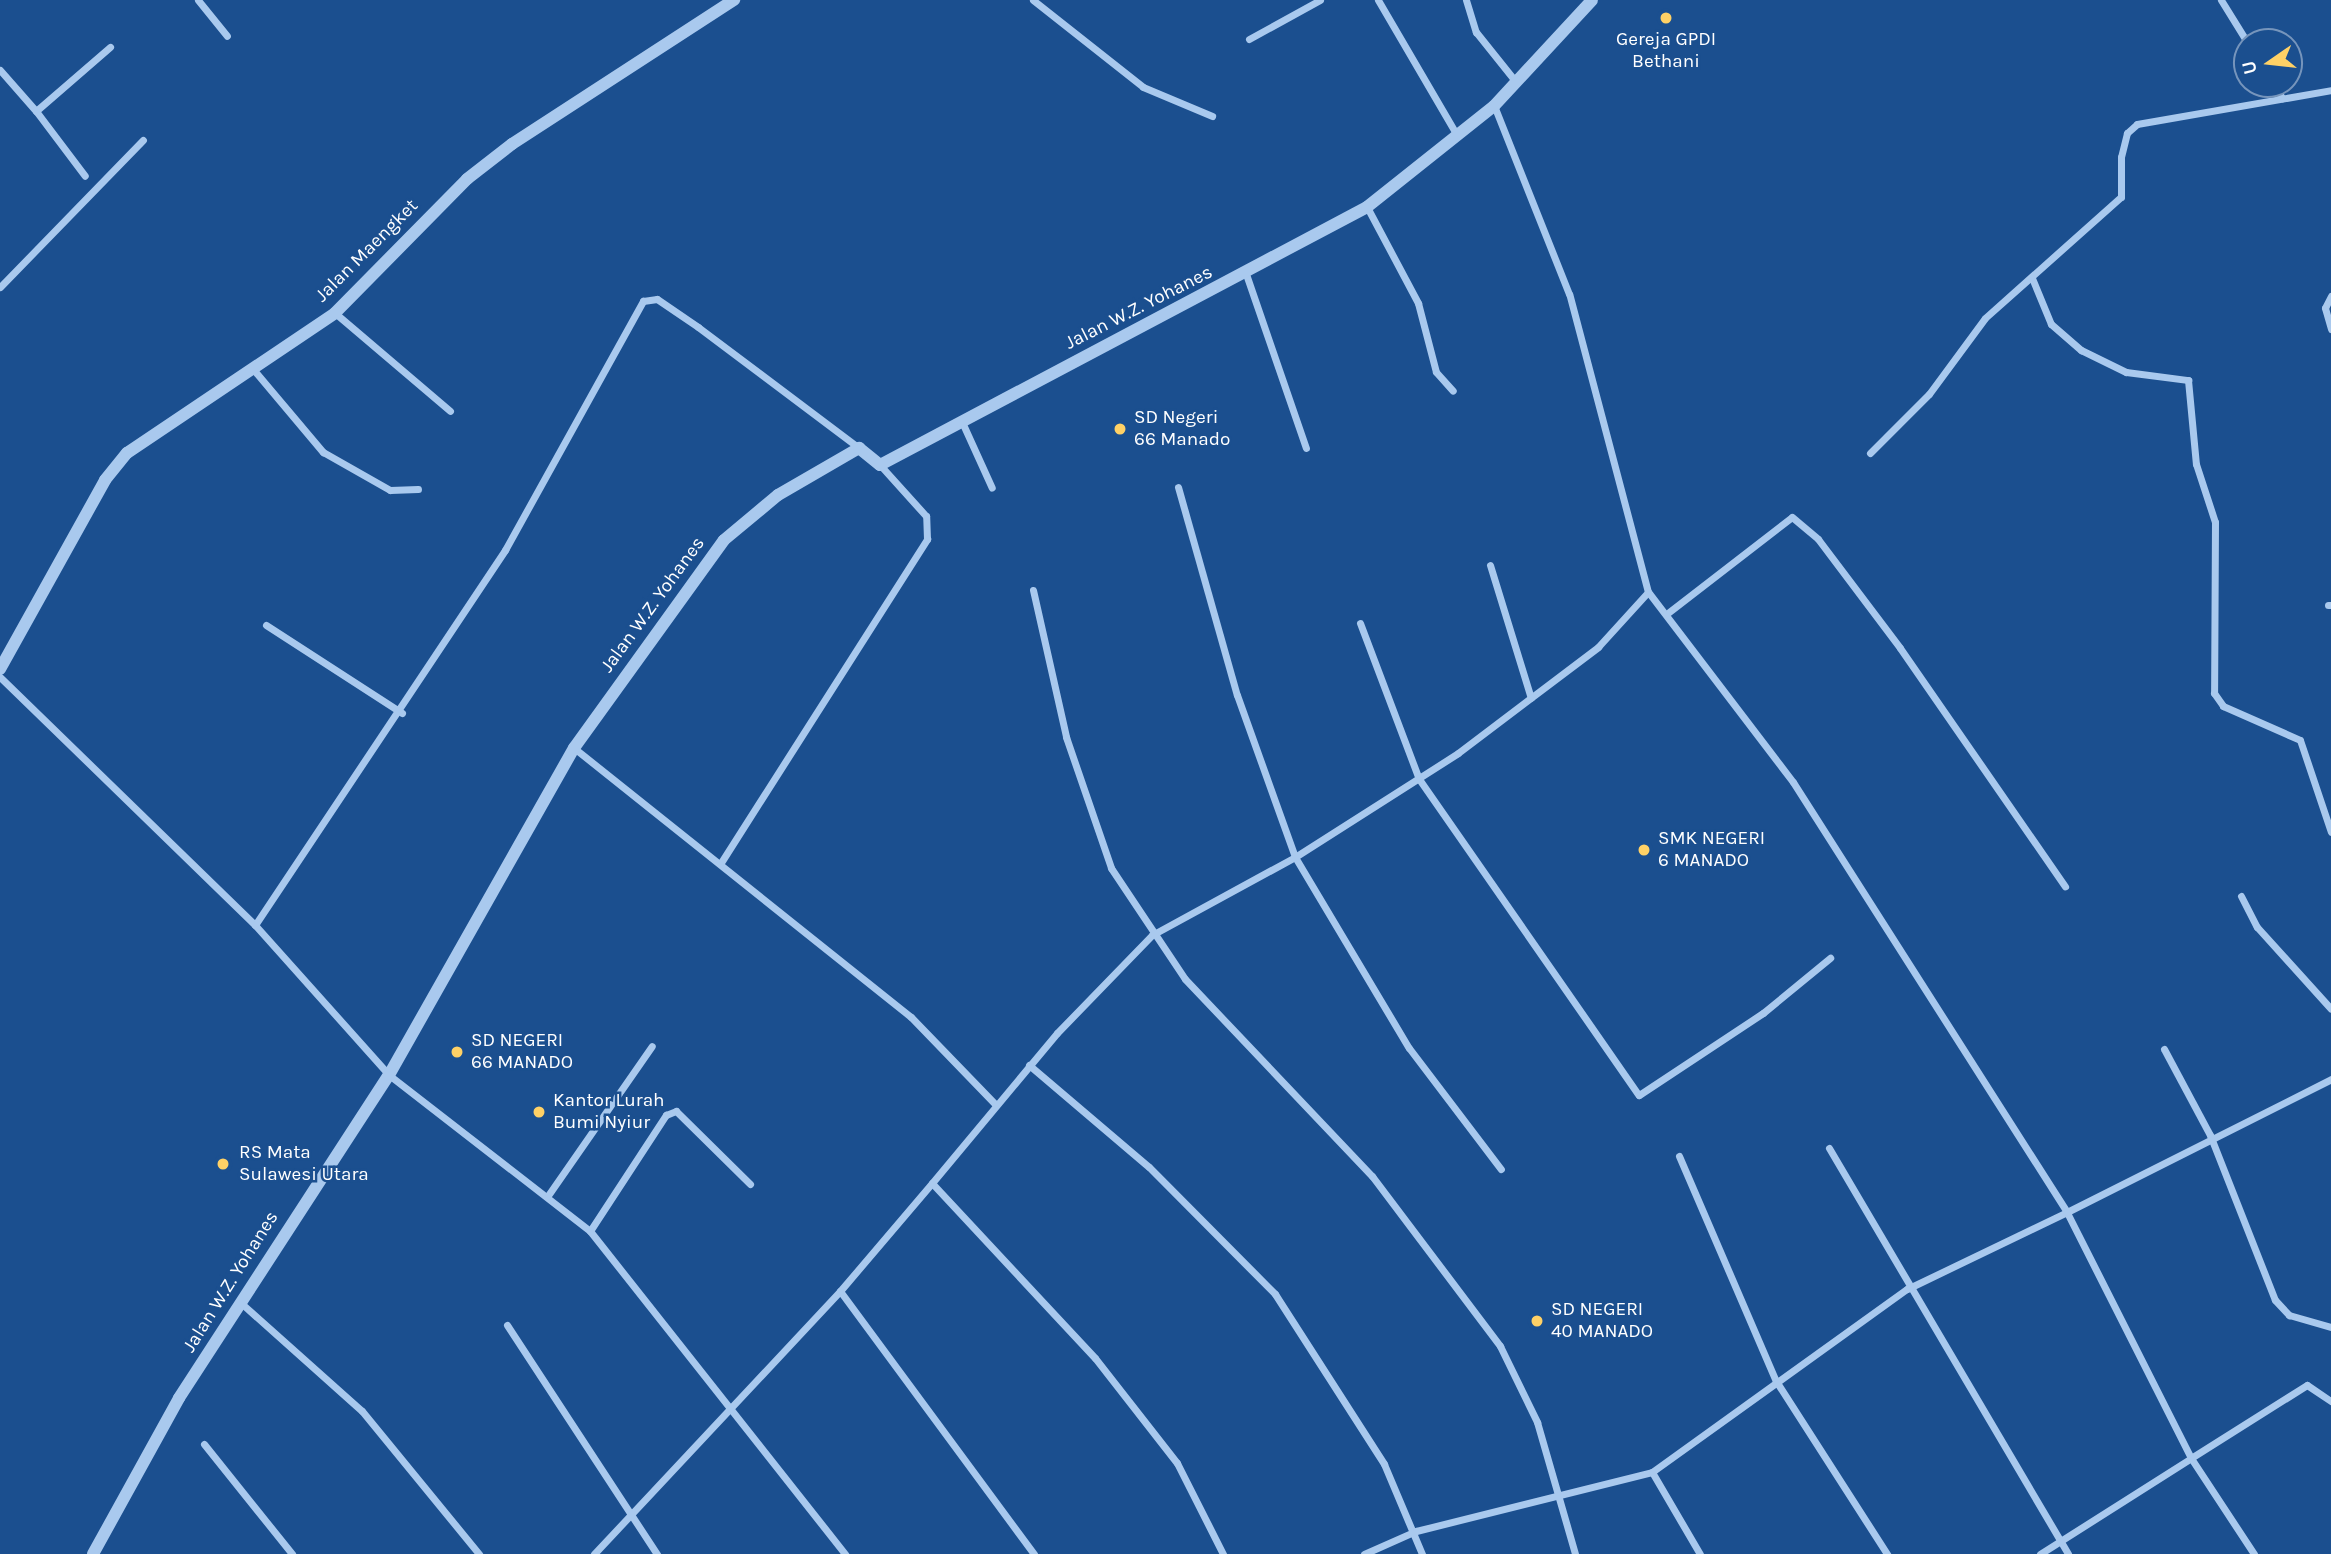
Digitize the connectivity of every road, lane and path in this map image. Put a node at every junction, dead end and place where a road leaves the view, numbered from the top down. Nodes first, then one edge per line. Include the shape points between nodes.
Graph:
1 (198, 0) edge
2 (734, 0) edge
3 (1033, 0) edge
4 (1320, 0) edge
5 (1378, 0) edge
6 (1466, 0) edge
7 (1592, 0) edge
8 (2221, 0) edge
9 (2238, 28) edge
10 (227, 36) dead end
11 (1249, 39) dead end
12 (110, 47) dead end
13 (0, 70) edge
14 (1516, 82) junction
15 (2331, 90) edge
16 (2303, 94) edge
17 (2281, 98) edge
18 (1494, 106) junction
19 (36, 111) junction
20 (1212, 116) dead end
21 (1458, 136) junction
22 (143, 140) dead end
23 (85, 176) dead end
24 (1367, 207) junction
25 (1247, 274) junction
26 (2032, 278) junction
27 (0, 287) edge
28 (2331, 296) edge
29 (335, 313) junction
30 (2331, 329) edge
31 (253, 369) junction
32 (1453, 390) dead end
33 (450, 411) dead end
34 (962, 422) junction
35 (859, 448) junction
36 (1306, 448) dead end
37 (1870, 453) dead end
38 (880, 465) junction
39 (1178, 487) dead end
40 (992, 488) dead end
41 (418, 489) dead end
42 (1490, 565) dead end
43 (1032, 590) dead end
44 (1648, 592) junction
45 (1668, 612) junction
46 (1360, 624) dead end
47 (266, 625) dead end
48 (0, 669) edge
49 (0, 677) edge
50 (1531, 698) junction
51 (402, 713) junction
52 (575, 748) junction
53 (1419, 779) junction
54 (2331, 832) edge
55 (1295, 857) junction
56 (722, 861) junction
57 (2065, 887) dead end
58 (2241, 896) dead end
59 (255, 925) junction
60 (1152, 935) junction
61 (1830, 958) dead end
62 (2331, 1009) edge
63 (652, 1046) dead end
64 (2164, 1049) dead end
65 (1029, 1065) junction
66 (389, 1075) junction
67 (2331, 1079) edge
68 (995, 1104) junction
69 (2210, 1135) junction
70 (1829, 1148) dead end
71 (1679, 1156) dead end
72 (1501, 1169) dead end
73 (932, 1183) junction
74 (750, 1184) dead end
75 (549, 1194) junction
76 (2067, 1212) junction
77 (590, 1231) junction
78 (1907, 1290) junction
79 (840, 1292) junction
80 (241, 1303) junction
81 (507, 1325) dead end
82 (2331, 1327) edge
83 (1776, 1381) junction
84 (2331, 1401) edge
85 (731, 1406) junction
86 (204, 1444) dead end
87 (2192, 1458) junction
88 (1652, 1472) junction
89 (1559, 1492) junction
90 (630, 1514) junction
91 (1416, 1531) junction
92 (2060, 1541) junction
93 (93, 1554) edge
94 (292, 1554) edge
95 (479, 1554) edge
96 (594, 1554) edge
97 (657, 1554) edge
98 (845, 1554) edge
99 (1034, 1554) edge
100 (1223, 1554) edge
101 (1364, 1554) edge
102 (1422, 1554) edge
103 (1575, 1554) edge
104 (1700, 1554) edge
105 (1887, 1554) edge
106 (2040, 1554) edge
107 (2067, 1554) edge
108 (2254, 1554) edge

1 - 10 street
2 - 29 street, Jalan Maengket via 467,179
3 - 20 street via 1143,87
4 - 11 street
5 - 21 street
6 - 14 street via 1476,32
7 - 14 street, Jalan W.Z. Yohanes
8 - 9 street
12 - 19 street
13 - 19 street
14 - 18 street, Jalan W.Z. Yohanes
15 - 16 street
17 - 26 street via 2137,124 2127,133 2121,158 2121,197
18 - 21 street, Jalan W.Z. Yohanes
18 - 44 street via 1569,294
19 - 23 street
21 - 24 street, Jalan W.Z. Yohanes
22 - 27 street
24 - 25 street, Jalan W.Z. Yohanes
24 - 32 street via 1418,303 1436,372
25 - 34 street, Jalan W.Z. Yohanes
25 - 36 street
26 - 37 street via 1985,318 1929,394
26 - 54 street via 2051,324 2081,350 2126,372 2188,380 2196,464 2216,522 2214,693 2223,706 2300,740
28 - 30 street via 2325,309
29 - 31 street, Jalan Maengket
29 - 33 street
31 - 41 street via 323,452 390,490
31 - 48 street, Jalan Maengket via 116,464
34 - 38 street, Jalan W.Z. Yohanes
34 - 40 street
35 - 38 street
35 - 51 street via 668,306 653,298 643,300 505,550
35 - 52 street, Jalan W.Z. Yohanes via 778,495 724,540
38 - 56 street via 926,516 927,538
39 - 55 street via 1237,695
42 - 50 street
43 - 60 street via 1088,811 1111,868
44 - 45 street
44 - 50 street via 1623,625
45 - 57 street via 1792,517 1818,539 1900,648
45 - 76 street via 1903,946
46 - 53 street
47 - 51 street
49 - 59 street
50 - 53 street
51 - 59 street
52 - 56 street
52 - 66 street, Jalan W.Z. Yohanes
53 - 55 street
53 - 61 street via 1639,1095 1763,1013
55 - 60 street
55 - 72 street via 1409,1048
56 - 68 street via 911,1017
58 - 62 street via 2257,927
59 - 66 street
60 - 65 street
60 - 89 street via 1372,1176 1436,1257 1520,1377
63 - 75 street
64 - 69 street
65 - 68 street
65 - 91 street via 1149,1167 1275,1294 1358,1420
66 - 75 street
66 - 80 street, Jalan W.Z. Yohanes
67 - 69 street
68 - 73 street
69 - 76 street
69 - 82 street via 2275,1300 2290,1315
70 - 78 street
71 - 83 street
73 - 79 street
73 - 100 street via 1096,1357 1177,1463
74 - 77 street via 676,1111 666,1115
75 - 77 street
76 - 78 street via 2017,1231
76 - 87 street
77 - 85 street
78 - 83 street
78 - 92 street
79 - 85 street
79 - 99 street
80 - 93 street, Jalan W.Z. Yohanes
80 - 95 street via 362,1411
81 - 90 street
83 - 88 street
83 - 105 street
84 - 87 street via 2307,1385
85 - 90 street
85 - 98 street
86 - 94 street
87 - 92 street
87 - 108 street
88 - 89 street
88 - 104 street
89 - 91 street
89 - 103 street
90 - 96 street
90 - 97 street
91 - 101 street
91 - 102 street
92 - 106 street
92 - 107 street

